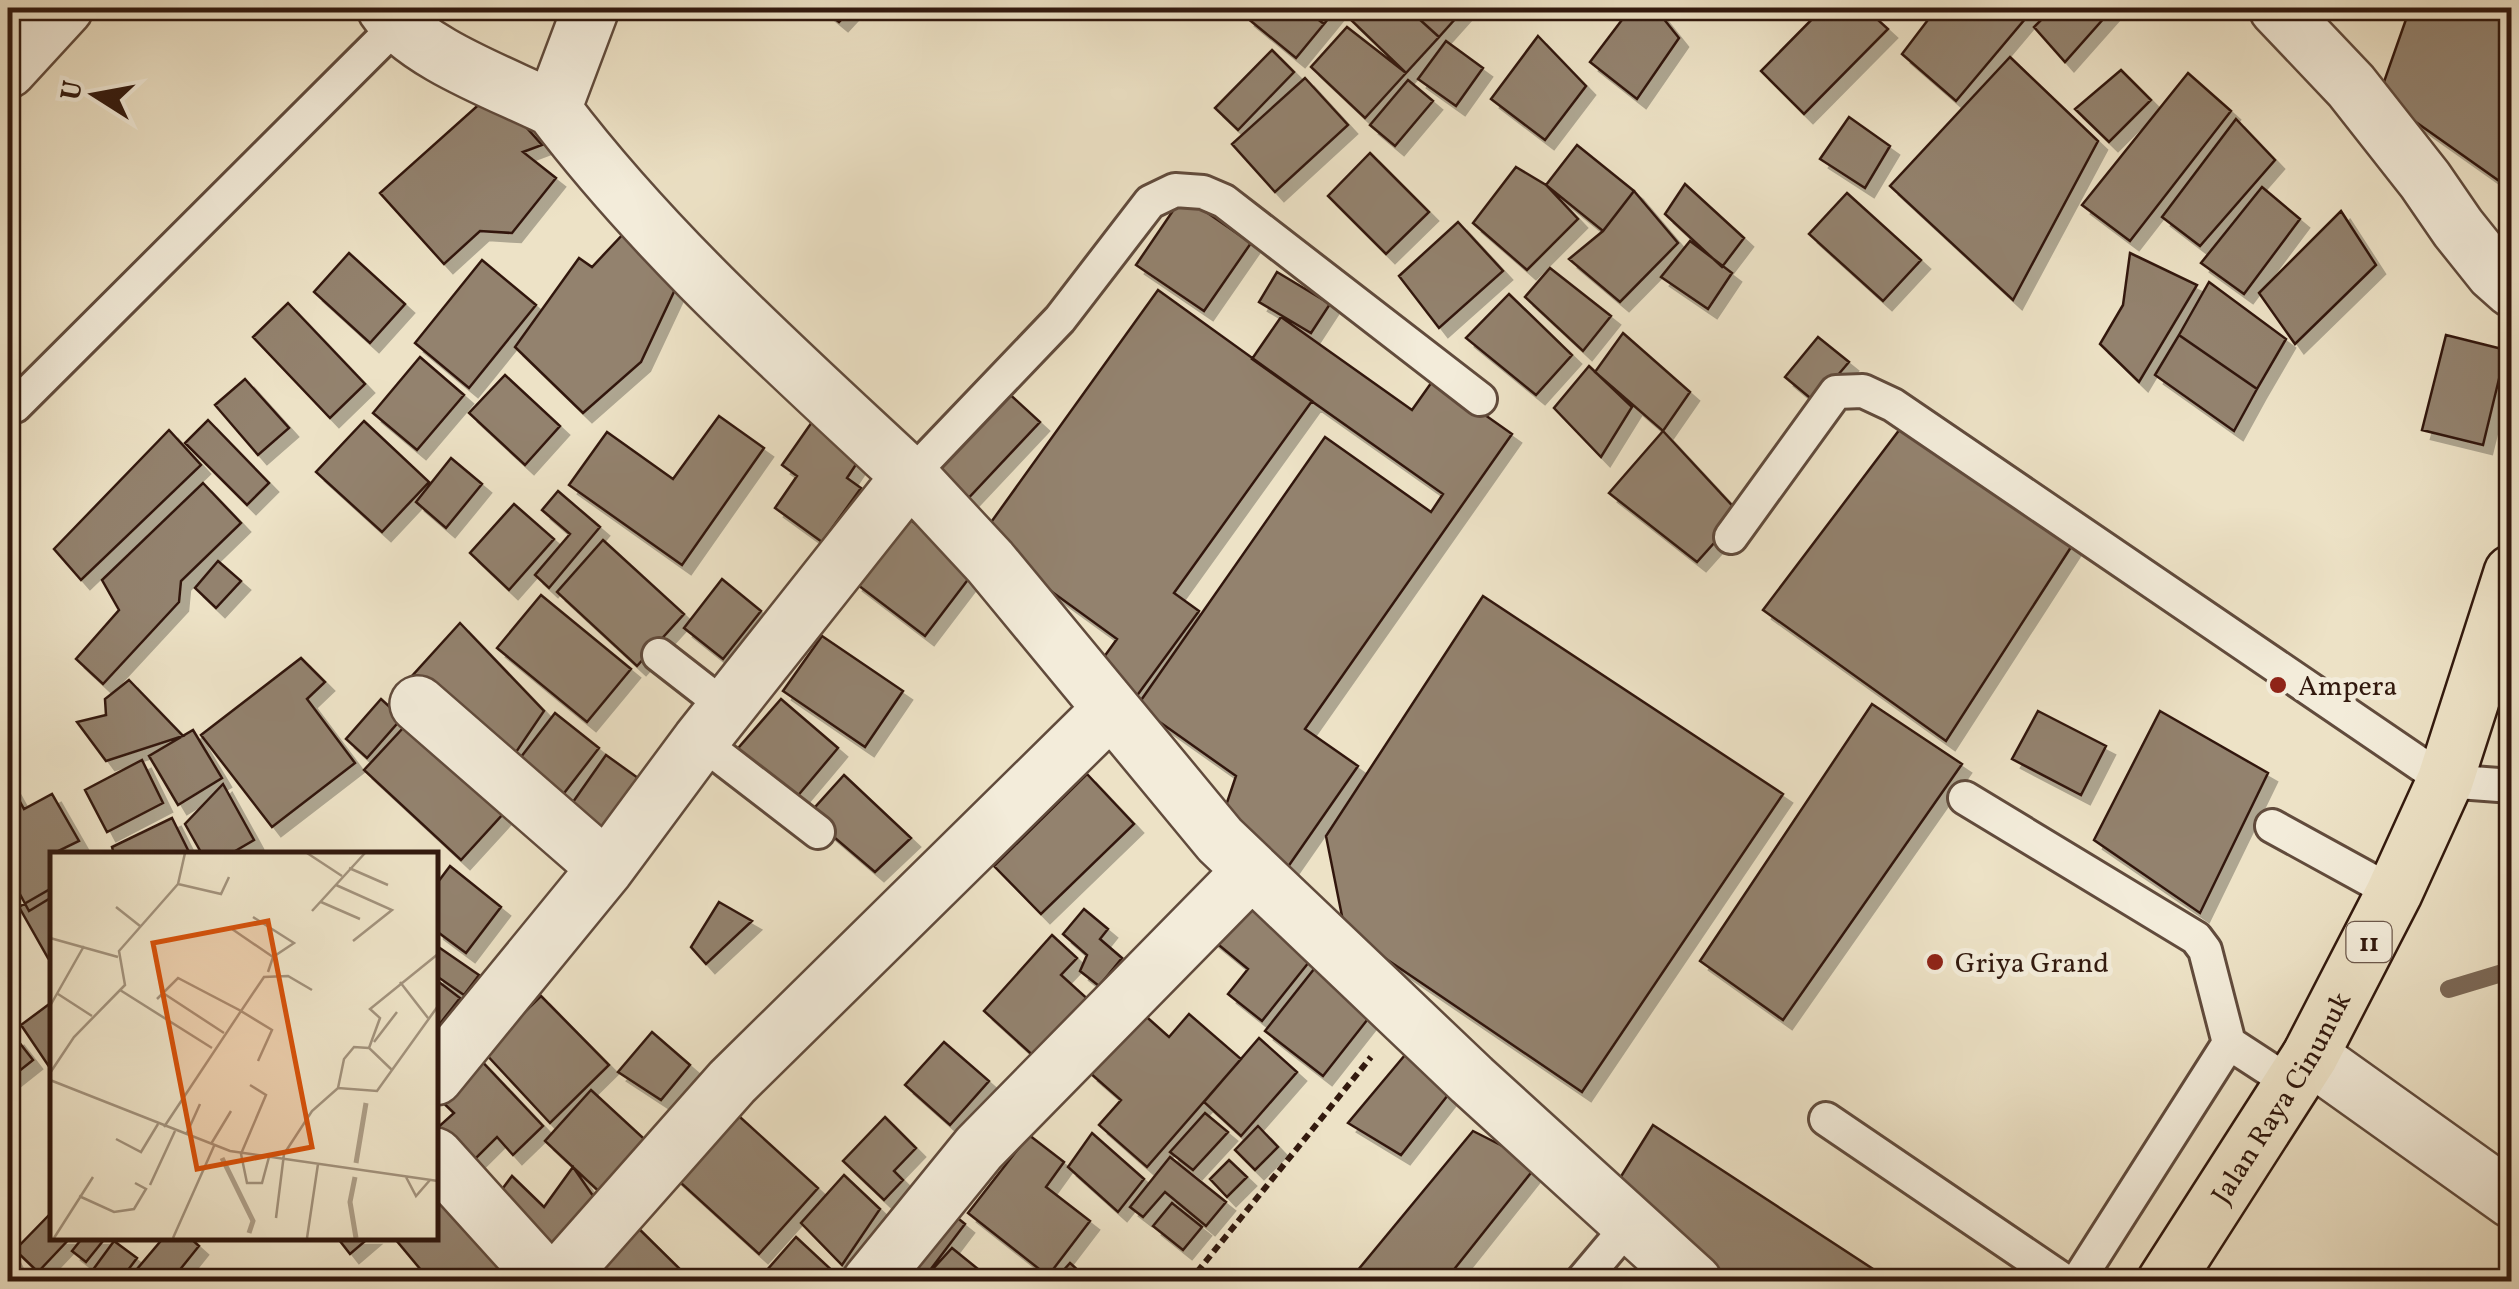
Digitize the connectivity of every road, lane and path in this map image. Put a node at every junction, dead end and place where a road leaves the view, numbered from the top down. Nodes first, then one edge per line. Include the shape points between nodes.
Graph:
1 (65, 8) edge
2 (590, 8) edge
3 (2277, 8) edge
4 (391, 16) edge
5 (8, 70) edge
6 (553, 109) junction
7 (2512, 289) edge
8 (1480, 399) dead end
9 (15, 406) dead end
10 (910, 476) junction
11 (1730, 537) dead end
12 (2512, 574) edge
13 (659, 655) dead end
14 (418, 704) dead end
15 (1111, 710) junction
16 (714, 725) junction
17 (2444, 782) junction
18 (2512, 786) edge
19 (1964, 798) dead end
20 (2272, 826) dead end
21 (818, 832) dead end
22 (606, 868) junction
23 (1251, 871) junction
24 (2394, 893) junction
25 (1406, 1014) junction
26 (2229, 1043) junction
27 (2301, 1070) junction
28 (438, 1073) edge
29 (1826, 1118) dead end
30 (438, 1159) edge
31 (2512, 1200) edge
32 (1629, 1224) junction
33 (552, 1282) edge
34 (870, 1282) edge
35 (1190, 1282) edge
36 (1581, 1282) edge
37 (1694, 1282) edge
38 (2066, 1282) edge
39 (2077, 1282) edge
40 (2166, 1282) edge

1 - 5 street
2 - 6 street
3 - 7 street via 2351,86
4 - 6 street via 428,48
4 - 9 lane
6 - 10 street via 598,168 782,360
8 - 10 lane via 1224,202 1175,190 1150,202 1060,320
10 - 15 street
10 - 16 street
11 - 17 lane via 1836,392 1863,390
12 - 17 highway, Jalan Raya Cinunuk / 11
13 - 16 lane
14 - 22 street
15 - 23 street
15 - 33 street via 732,1082
16 - 21 lane
16 - 22 street
17 - 18 lane
17 - 24 highway, Jalan Raya Cinunuk / 11
19 - 26 lane via 2196,938 2206,950
20 - 24 lane
22 - 28 street
23 - 25 street
23 - 34 street via 979,1148
24 - 27 highway, Jalan Raya Cinunuk / 11
25 - 32 street
25 - 35 path
26 - 27 lane
26 - 39 lane
27 - 31 street
27 - 40 highway, Jalan Raya Cinunuk / 11
29 - 38 lane
30 - 33 street
32 - 36 lane
32 - 37 street

